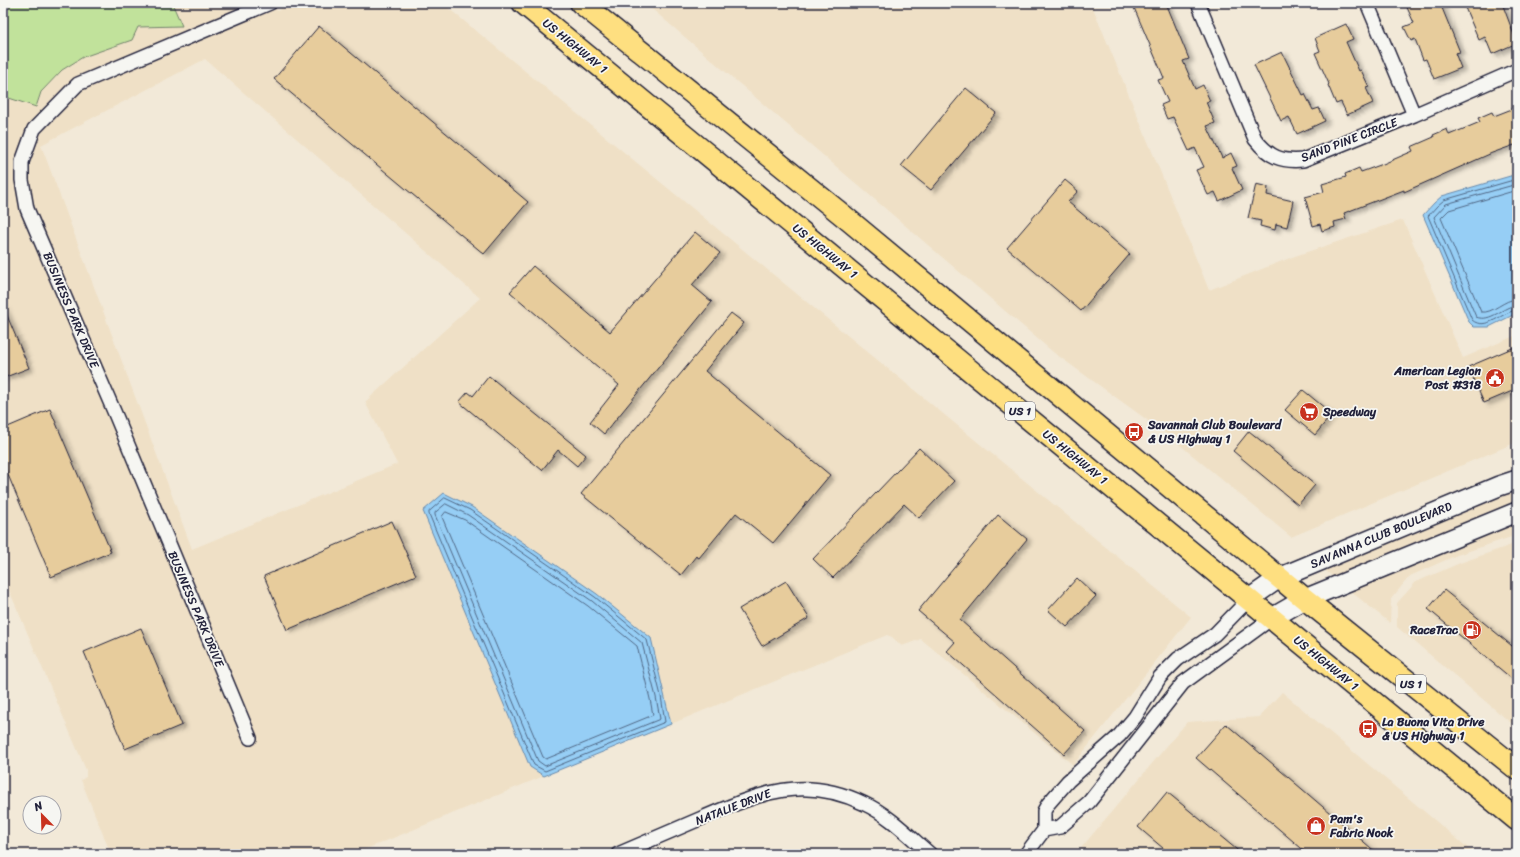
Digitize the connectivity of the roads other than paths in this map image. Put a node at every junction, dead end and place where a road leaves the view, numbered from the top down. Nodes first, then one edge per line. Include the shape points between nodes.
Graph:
1 (270, 3) edge
2 (522, 3) edge
3 (581, 3) edge
4 (1198, 3) edge
5 (1367, 3) edge
6 (1517, 70) edge
7 (1414, 115) junction
8 (1517, 480) edge
9 (1517, 512) edge
10 (1279, 578) junction
11 (1305, 599) junction
12 (1249, 600) junction
13 (1272, 618) junction
14 (1124, 731) junction
15 (250, 738) dead end
16 (1137, 742) junction
17 (1517, 769) edge
18 (1517, 820) edge
19 (1044, 830) junction
20 (618, 854) edge
21 (930, 854) edge
22 (1026, 854) edge

1 - 15 street, BUSINESS PARK DRIVE via 78,84 34,129 22,162 27,209
2 - 12 main road, US HIGHWAY 1 / US 1
3 - 10 main road, US 1 via 845,216
4 - 7 street, SAND PINE CIRCLE via 1255,139 1263,150 1276,158 1289,161 1303,160
5 - 7 street
6 - 7 street, SAND PINE CIRCLE
8 - 10 street, SAVANNA CLUB BOULEVARD
9 - 11 street
10 - 11 main road, US 1
10 - 12 street, SAVANNA CLUB BOULEVARD
11 - 13 street
11 - 17 main road, US 1
12 - 13 main road, US HIGHWAY 1 / US 1
12 - 14 street via 1215,634 1178,658 1160,677
13 - 16 street via 1183,683
13 - 18 main road, US HIGHWAY 1 / US 1
14 - 16 street
14 - 19 street via 1068,781 1048,804 1044,811
16 - 19 street via 1089,802 1060,827
19 - 22 street
20 - 21 street, NATALIE DRIVE via 744,800 774,791 798,788 825,791 866,804 885,816

